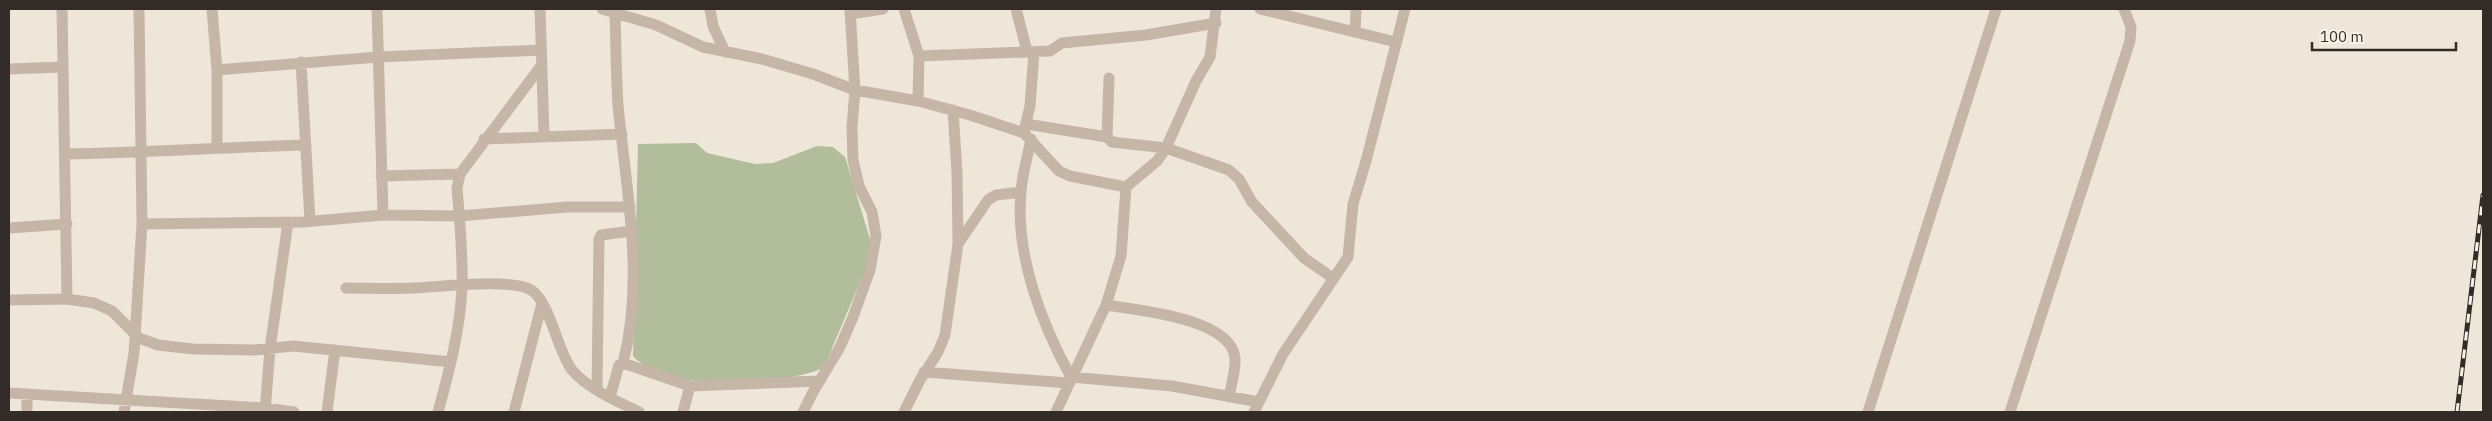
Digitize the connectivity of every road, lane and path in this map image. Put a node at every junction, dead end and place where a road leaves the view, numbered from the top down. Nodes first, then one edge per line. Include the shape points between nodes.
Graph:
1 (62, 9) edge
2 (139, 9) edge
3 (212, 9) edge
4 (378, 9) edge
5 (540, 9) edge
6 (602, 9) edge
7 (710, 9) edge
8 (883, 9) edge
9 (904, 9) edge
10 (1016, 9) edge
11 (1216, 9) edge
12 (1260, 9) edge
13 (1356, 9) edge
14 (1405, 9) edge
15 (1996, 9) edge
16 (2124, 9) edge
17 (850, 11) edge
18 (615, 13) junction
19 (1216, 23) junction
20 (1355, 32) junction
21 (1396, 42) junction
22 (541, 50) junction
23 (725, 52) junction
24 (1031, 52) junction
25 (919, 56) junction
26 (378, 57) junction
27 (301, 62) junction
28 (541, 66) junction
29 (63, 67) junction
30 (9, 69) edge
31 (217, 70) junction
32 (1109, 78) dead end
33 (855, 90) junction
34 (918, 101) junction
35 (952, 110) junction
36 (1027, 132) junction
37 (622, 134) junction
38 (544, 136) junction
39 (1107, 137) junction
40 (484, 139) junction
41 (306, 145) junction
42 (217, 147) junction
43 (1166, 148) junction
44 (141, 153) junction
45 (65, 154) junction
46 (460, 174) junction
47 (381, 176) junction
48 (1126, 187) junction
49 (1020, 192) junction
50 (630, 207) junction
51 (383, 215) junction
52 (459, 216) junction
53 (310, 221) junction
54 (288, 222) junction
55 (67, 224) junction
56 (142, 224) junction
57 (9, 228) edge
58 (632, 231) junction
59 (958, 244) junction
60 (1332, 278) junction
61 (462, 286) junction
62 (346, 288) dead end
63 (67, 299) junction
64 (9, 300) edge
65 (542, 303) junction
66 (1106, 305) junction
67 (135, 333) junction
68 (270, 349) junction
69 (335, 350) junction
70 (451, 362) junction
71 (623, 363) junction
72 (924, 372) junction
73 (1070, 380) junction
74 (820, 381) junction
75 (690, 386) junction
76 (597, 389) junction
77 (9, 393) edge
78 (27, 395) junction
79 (610, 397) junction
80 (1229, 397) junction
81 (125, 400) junction
82 (1256, 407) edge
83 (190, 408) edge
84 (265, 410) edge
85 (27, 412) edge
86 (124, 412) edge
87 (294, 412) edge
88 (327, 412) edge
89 (438, 412) edge
90 (514, 412) edge
91 (639, 412) edge
92 (682, 412) edge
93 (803, 412) edge
94 (904, 412) edge
95 (1056, 412) edge
96 (1868, 412) edge
97 (2010, 412) edge

1 - 29 street
2 - 44 street
3 - 31 street
4 - 26 street
5 - 22 street
6 - 18 street
7 - 23 street via 713,26
8 - 17 street
9 - 25 street
10 - 24 street
11 - 19 street
12 - 20 street
13 - 20 street
14 - 21 street
15 - 96 street
16 - 97 street via 2132,27 2130,42
17 - 33 street
18 - 23 street via 656,25 703,47
18 - 37 street
19 - 24 street via 1146,35 1062,43 1050,51
19 - 43 street via 1210,57 1196,80
20 - 21 street
21 - 60 street via 1353,204 1348,257
22 - 26 street
22 - 28 street
23 - 33 street via 779,64
24 - 25 street
24 - 36 street
25 - 34 street
26 - 27 street
26 - 47 street
27 - 31 street
27 - 41 street
28 - 38 street
28 - 40 street
29 - 30 street
29 - 45 street
31 - 42 street
32 - 39 street
33 - 34 street
33 - 74 street via 853,160 859,186 872,212 876,236 870,270 853,317
34 - 35 street
35 - 36 street
35 - 59 street
36 - 39 street
36 - 48 street via 1059,171
36 - 49 street
37 - 38 street
37 - 50 street
38 - 40 street
39 - 43 street via 1112,142
40 - 46 street
41 - 42 street
41 - 53 street
42 - 44 street
43 - 48 street via 1157,161
43 - 60 street via 1229,170 1252,202 1304,258
44 - 45 street
44 - 56 street
45 - 55 street
46 - 47 street
46 - 52 street via 457,188
47 - 51 street
48 - 66 street via 1121,256
49 - 59 street via 996,195 988,200
49 - 73 street via 1022,245 1044,324
50 - 52 street via 567,207
50 - 58 street
51 - 52 street
51 - 53 street
52 - 61 street
53 - 54 street
54 - 56 street
54 - 68 street
55 - 57 street
55 - 63 street
56 - 67 street
58 - 71 street via 631,333
58 - 76 street via 606,233 598,239
59 - 72 street via 945,336
60 - 82 street via 1283,354
61 - 62 street
61 - 65 street via 512,285 530,289
61 - 70 street
63 - 64 street
63 - 67 street via 94,303 112,311
65 - 76 street via 571,369
65 - 90 street
66 - 73 street
66 - 80 street via 1183,318 1219,336 1231,348 1235,358
67 - 68 street via 139,338 158,345 193,349
67 - 81 street
68 - 69 street via 293,346
68 - 84 street
69 - 70 street
69 - 88 street
70 - 89 street
71 - 75 street
71 - 79 street via 619,365
72 - 73 street
72 - 94 street
73 - 80 street via 1172,386
73 - 95 street
74 - 75 street
74 - 93 street
75 - 92 street
76 - 79 street
77 - 78 street
78 - 81 street
78 - 85 street
79 - 91 street
80 - 82 street
81 - 83 street
81 - 86 street
83 - 84 street
84 - 87 street

